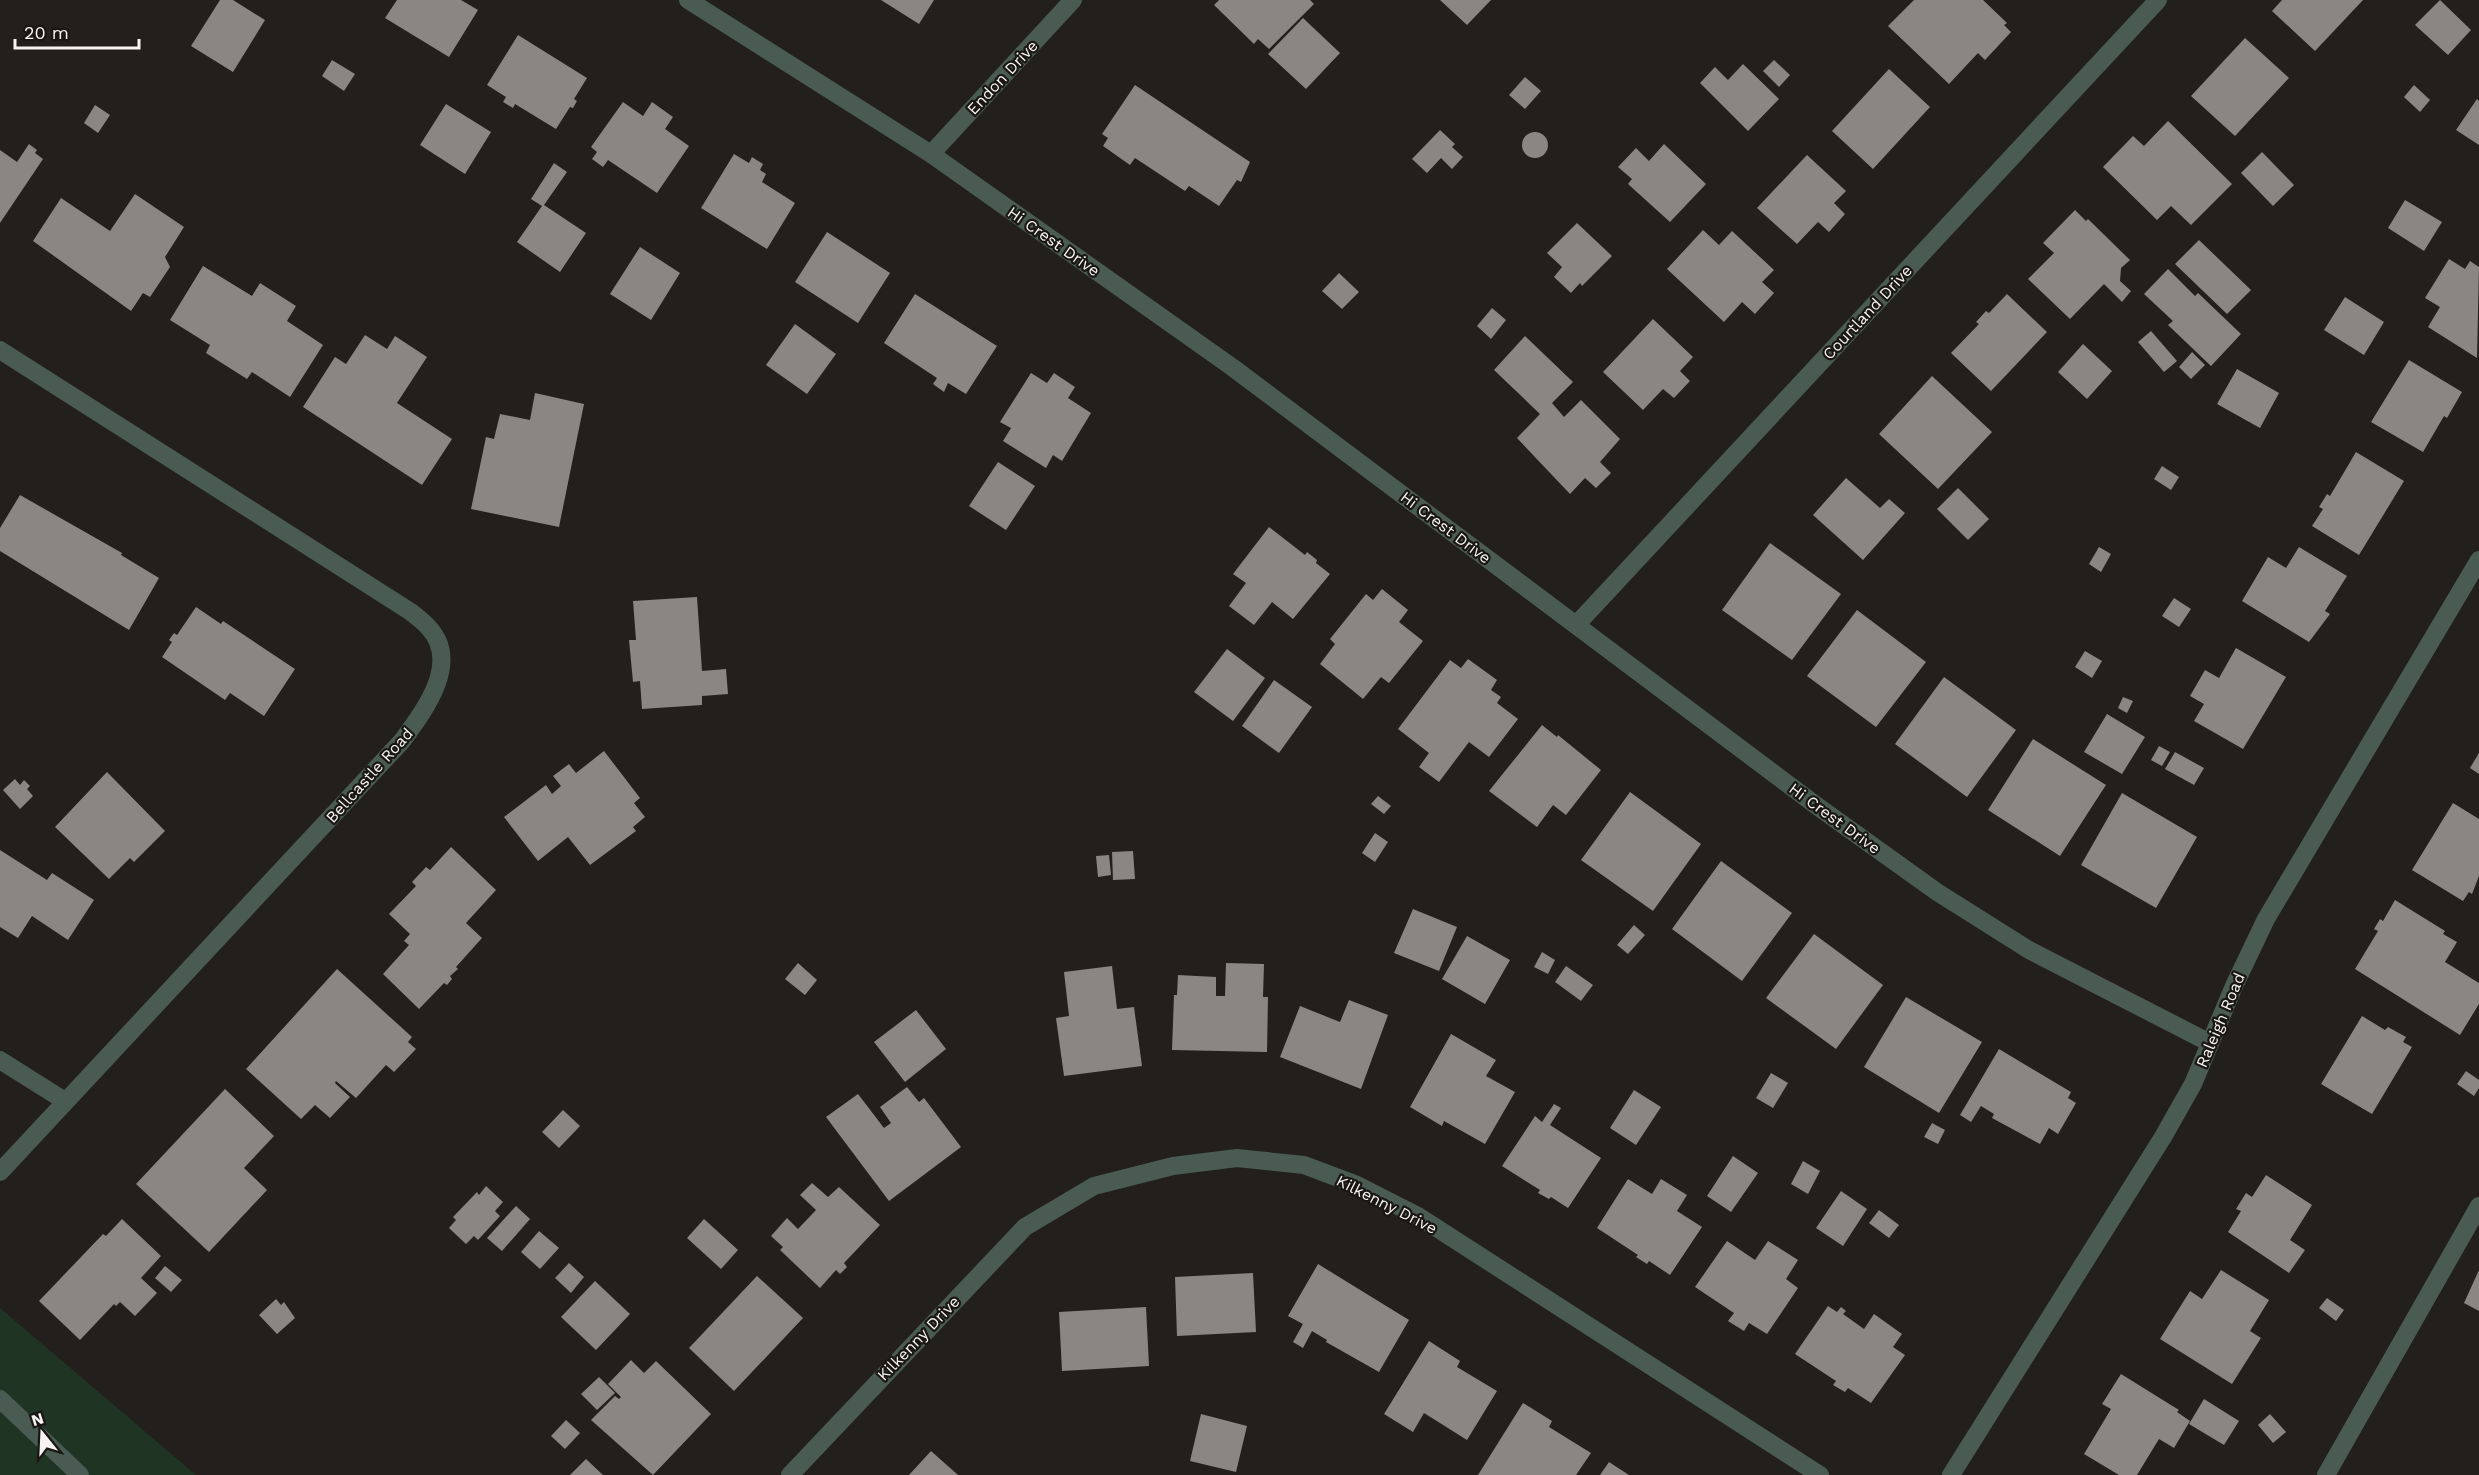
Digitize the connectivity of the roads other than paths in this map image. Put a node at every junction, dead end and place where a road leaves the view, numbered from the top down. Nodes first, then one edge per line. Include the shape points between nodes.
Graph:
1 (688, 0) edge
2 (1072, 0) edge
3 (2157, 0) edge
4 (931, 154) junction
5 (0, 350) edge
6 (2479, 560) edge
7 (1577, 624) junction
8 (2211, 1043) junction
9 (0, 1060) edge
10 (65, 1101) junction
11 (0, 1172) edge
12 (2479, 1206) edge
13 (0, 1399) edge
14 (80, 1475) edge
15 (790, 1475) edge
16 (1820, 1475) edge
17 (1951, 1475) edge
18 (2326, 1475) edge

1 - 4 street, Hi Crest Drive
2 - 4 street, Endon Drive
3 - 7 street, Courtland Drive
4 - 7 street, Hi Crest Drive via 1232,367
5 - 10 street, Bellcastle Road via 411,612 438,640 442,656 439,677 427,705 402,741
6 - 8 street, Raleigh Road via 2266,919
7 - 8 street, Hi Crest Drive via 1936,892 2029,950
8 - 17 street, Raleigh Road via 2163,1137
9 - 10 street
10 - 11 street, Bellcastle Road
12 - 18 street
13 - 14 street
15 - 16 street, Kilkenny Drive via 1025,1227 1094,1186 1173,1166 1237,1158 1304,1165 1357,1185 1418,1216

